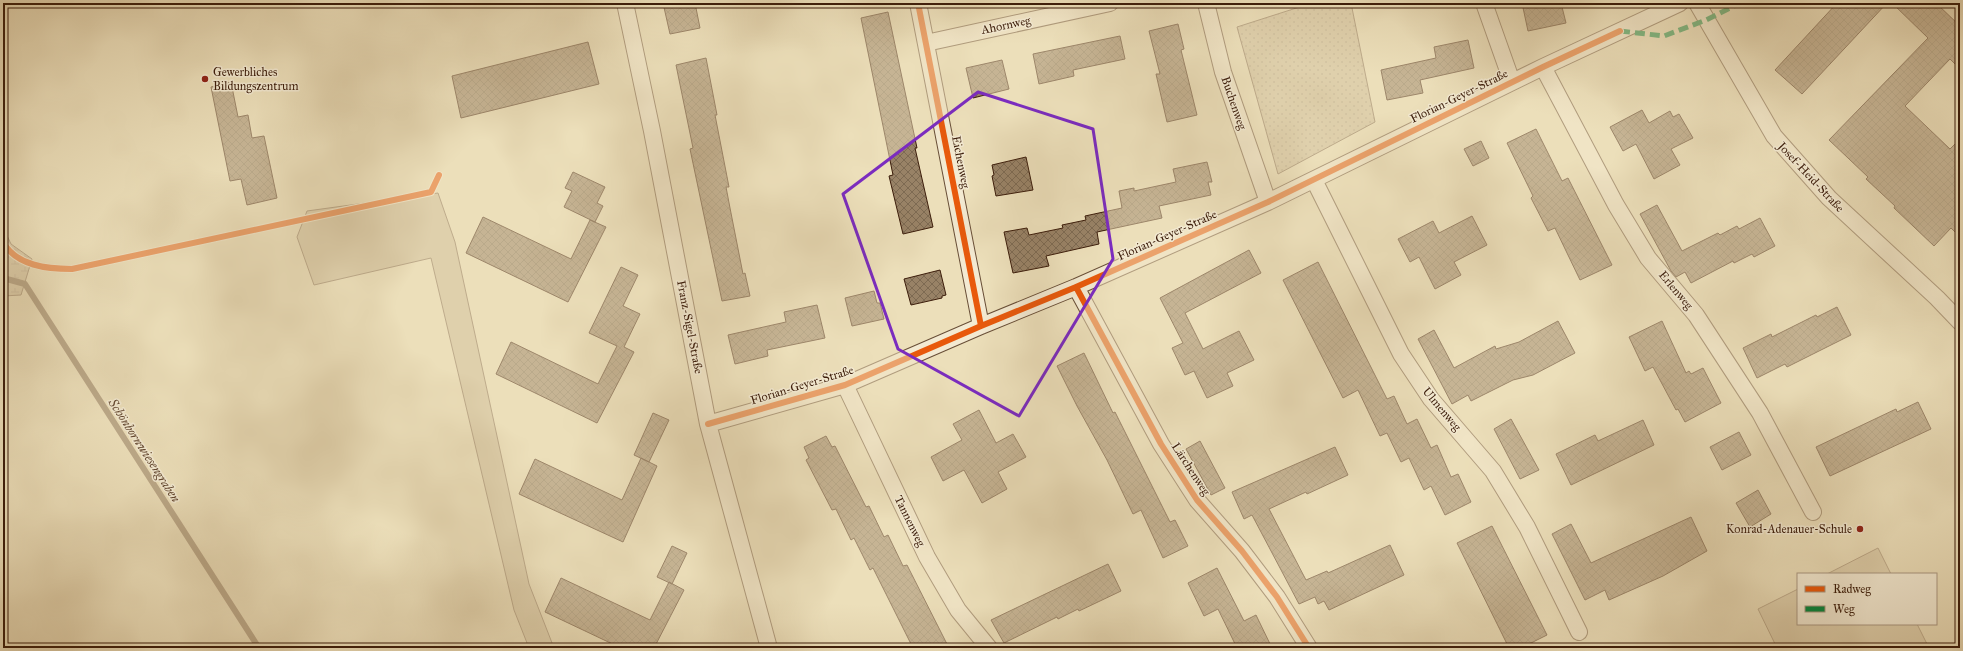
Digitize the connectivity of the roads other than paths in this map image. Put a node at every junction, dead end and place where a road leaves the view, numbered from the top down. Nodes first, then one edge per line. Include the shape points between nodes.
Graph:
1 (625, 3) edge
2 (918, 3) edge
3 (1110, 3) edge
4 (1206, 3) edge
5 (1484, 3) edge
6 (1680, 3) edge
7 (1696, 3) edge
8 (926, 43) junction
9 (1543, 67) junction
10 (1512, 82) junction
11 (1314, 180) junction
12 (1268, 202) junction
13 (1076, 287) junction
14 (1960, 322) edge
15 (981, 326) junction
16 (845, 385) junction
17 (708, 424) junction
18 (1813, 512) dead end
19 (1579, 632) dead end
20 (769, 648) edge
21 (989, 648) edge
22 (1309, 648) edge

1 - 17 street, Franz-Sigel-Straße via 654,138
2 - 8 street, Eichenweg
3 - 8 street, Ahornweg
4 - 12 street, Buchenweg via 1223,72
5 - 10 street
6 - 9 street, Florian-Geyer-Straße
7 - 14 street, Josef-Heid-Straße via 1774,136 1829,198
8 - 15 street, Eichenweg
9 - 10 street, Florian-Geyer-Straße
9 - 18 street, Erlenweg via 1616,205 1648,258 1696,315 1756,407
10 - 11 street, Florian-Geyer-Straße
11 - 12 street, Florian-Geyer-Straße
11 - 19 street, Ulmenweg via 1401,354 1431,399 1493,470 1527,527
12 - 13 street, Florian-Geyer-Straße
13 - 15 street, Florian-Geyer-Straße
13 - 22 street, Lärchenweg via 1161,444 1197,500 1242,551 1277,597
15 - 16 street, Florian-Geyer-Straße
16 - 17 street, Florian-Geyer-Straße
16 - 21 street, Tannenweg via 928,557 958,610
17 - 20 street, Franz-Sigel-Straße

